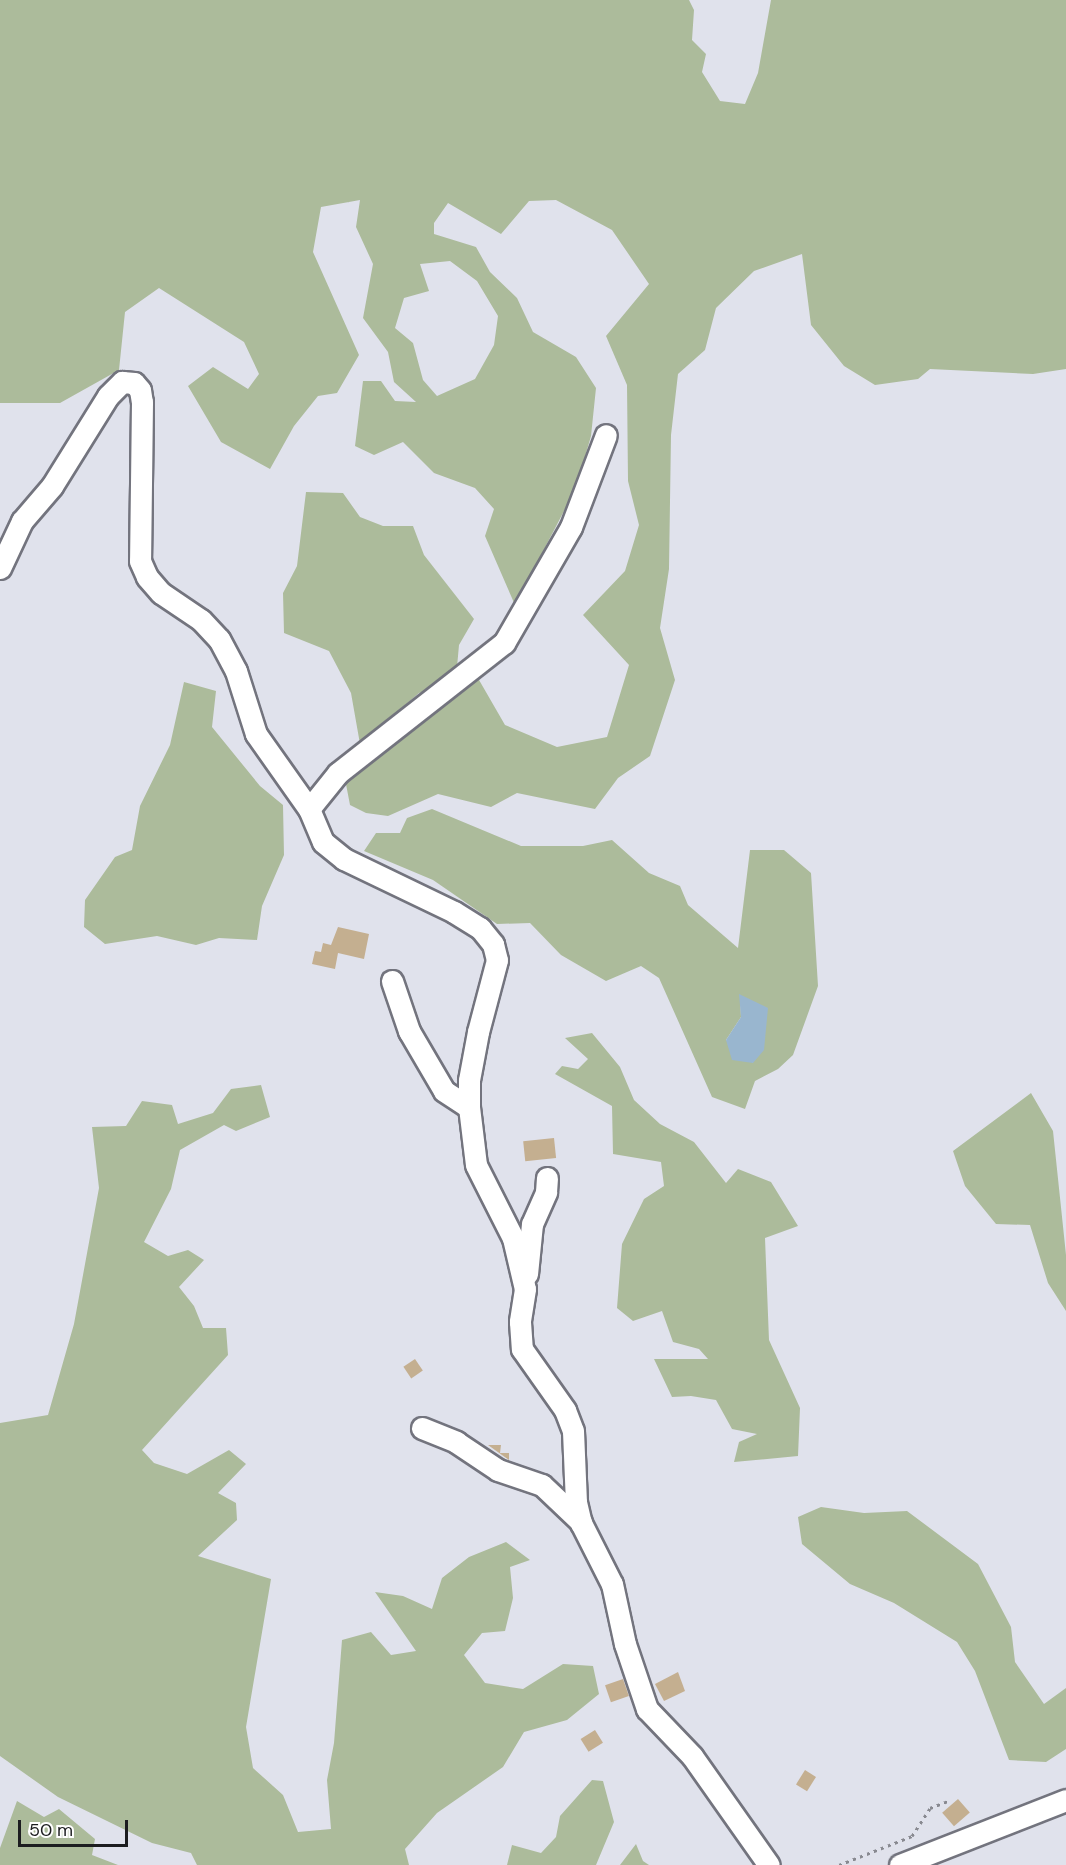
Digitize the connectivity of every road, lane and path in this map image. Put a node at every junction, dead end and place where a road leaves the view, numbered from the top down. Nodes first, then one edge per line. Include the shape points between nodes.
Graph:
1 (606, 435) dead end
2 (0, 568) edge
3 (309, 808) junction
4 (392, 981) dead end
5 (469, 1107) junction
6 (547, 1178) dead end
7 (525, 1289) junction
8 (422, 1428) dead end
9 (581, 1523) junction
10 (1066, 1800) edge
11 (948, 1801) dead end
12 (769, 1865) edge
13 (839, 1865) edge
14 (900, 1865) edge

1 - 3 street via 572,527 504,643 338,773
2 - 3 street via 22,520 52,486 108,396 122,382 134,383 142,402 140,561 161,593 201,620 219,639 236,671 256,734
3 - 5 street via 323,842 344,860 454,912 480,928 494,944 496,960 472,1061
4 - 5 street via 409,1031 444,1091
5 - 7 street via 476,1165 513,1238
6 - 7 street via 546,1192 532,1224
7 - 9 street via 520,1322 522,1349 565,1410 573,1431 576,1502
8 - 9 street via 456,1442 498,1470 542,1485
9 - 12 street via 612,1584 625,1644 647,1708 692,1756
10 - 14 street
11 - 13 path via 930,1808 912,1836

